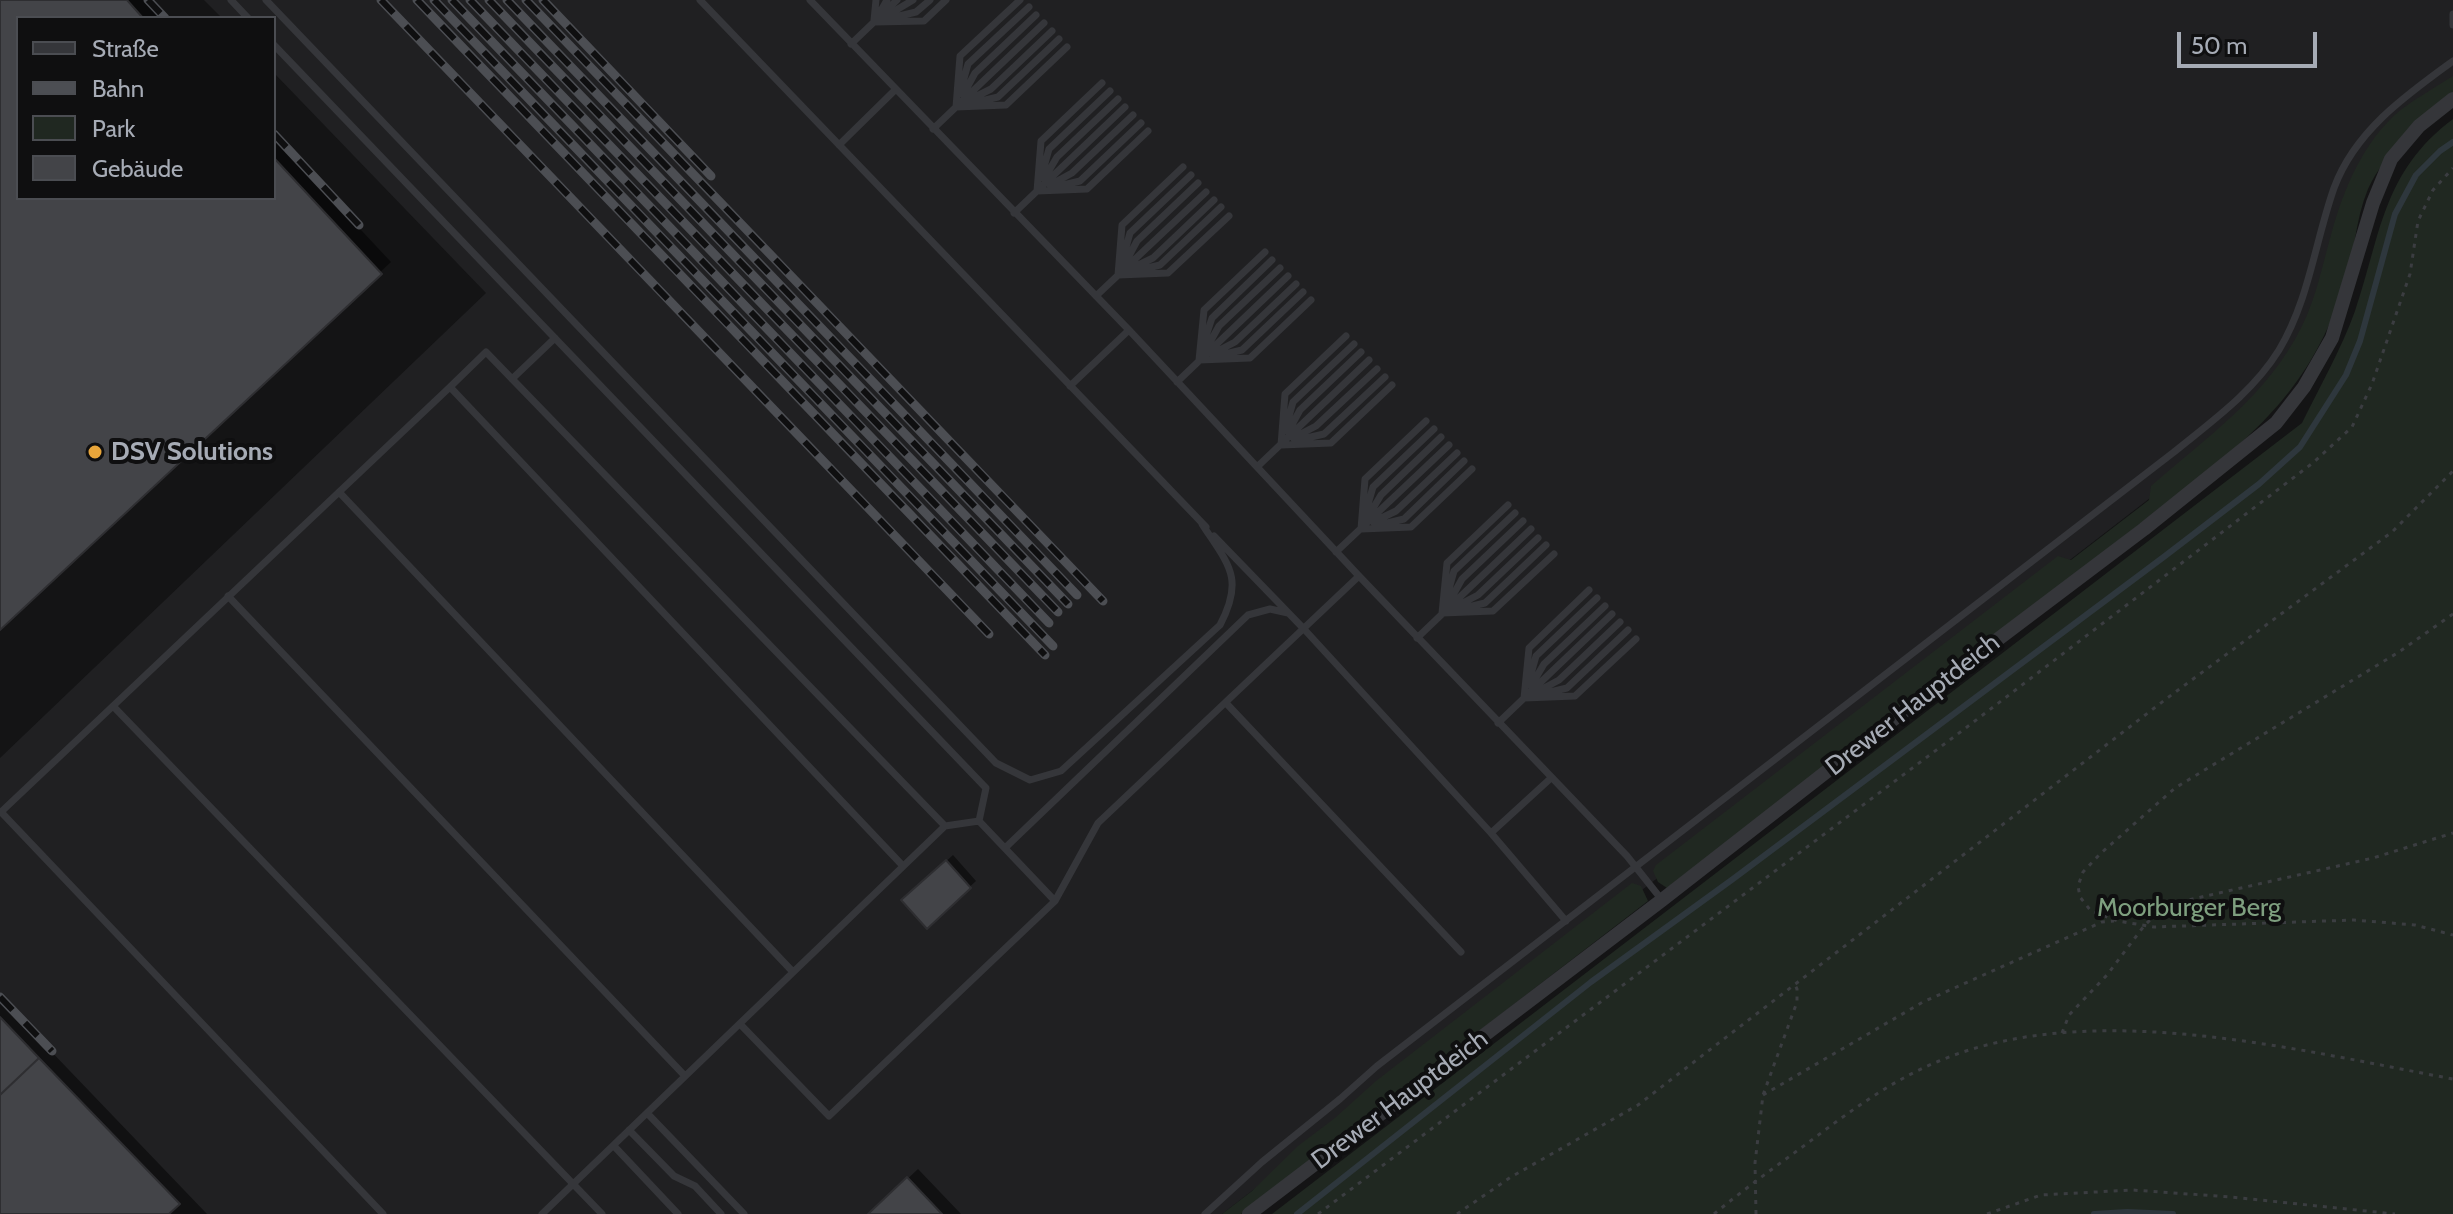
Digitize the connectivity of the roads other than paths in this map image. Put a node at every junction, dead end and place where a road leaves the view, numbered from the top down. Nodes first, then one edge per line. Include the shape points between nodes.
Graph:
1 (231, 0) edge
2 (266, 0) edge
3 (700, 0) edge
4 (810, 0) edge
5 (878, 0) edge
6 (887, 0) edge
7 (897, 0) edge
8 (913, 0) edge
9 (930, 0) edge
10 (946, 0) edge
11 (1020, 0) edge
12 (1029, 7) dead end
13 (2453, 14) edge
14 (1036, 15) dead end
15 (246, 16) edge
16 (874, 22) junction
17 (1044, 23) dead end
18 (2453, 25) edge
19 (1052, 31) dead end
20 (1059, 39) dead end
21 (851, 44) junction
22 (276, 47) edge
23 (1067, 47) dead end
24 (2453, 61) edge
25 (1102, 83) dead end
26 (895, 90) junction
27 (1110, 91) dead end
28 (1118, 99) dead end
29 (2453, 99) edge
30 (956, 107) junction
31 (1125, 107) dead end
32 (1133, 115) dead end
33 (1141, 123) dead end
34 (933, 129) junction
35 (1148, 131) dead end
36 (839, 145) junction
37 (1183, 167) dead end
38 (1191, 175) dead end
39 (1198, 183) dead end
40 (1037, 191) junction
41 (1206, 192) dead end
42 (1214, 200) dead end
43 (1221, 207) dead end
44 (1014, 213) junction
45 (1229, 216) dead end
46 (1265, 252) dead end
47 (1272, 260) dead end
48 (1280, 268) dead end
49 (1118, 275) junction
50 (1288, 276) dead end
51 (1296, 284) dead end
52 (1303, 292) dead end
53 (1096, 296) junction
54 (1311, 300) dead end
55 (1129, 330) junction
56 (1346, 336) dead end
57 (555, 338) junction
58 (1354, 344) dead end
59 (1361, 352) dead end
60 (1199, 360) junction
61 (1369, 360) dead end
62 (1377, 369) dead end
63 (1385, 377) dead end
64 (512, 379) junction
65 (1177, 382) junction
66 (1392, 385) dead end
67 (1070, 386) junction
68 (450, 387) junction
69 (1426, 421) dead end
70 (1434, 429) dead end
71 (1441, 437) dead end
72 (1281, 445) junction
73 (1449, 445) dead end
74 (1457, 453) dead end
75 (1464, 461) dead end
76 (1257, 467) junction
77 (1472, 469) dead end
78 (339, 492) junction
79 (1508, 505) dead end
80 (1515, 513) dead end
81 (1523, 521) dead end
82 (1202, 524) junction
83 (1361, 529) junction
84 (1531, 529) dead end
85 (1538, 538) dead end
86 (1546, 545) dead end
87 (1336, 552) junction
88 (1554, 554) dead end
89 (1359, 576) junction
90 (1589, 590) dead end
91 (228, 596) junction
92 (1597, 598) dead end
93 (1605, 606) dead end
94 (1442, 613) junction
95 (1290, 614) junction
96 (1612, 614) dead end
97 (1620, 622) dead end
98 (1304, 629) junction
99 (1628, 630) dead end
100 (1417, 638) junction
101 (1636, 639) dead end
102 (1524, 698) junction
103 (1226, 703) junction
104 (113, 706) junction
105 (1498, 723) junction
106 (1551, 778) junction
107 (979, 821) junction
108 (945, 826) junction
109 (1491, 833) junction
110 (1005, 848) junction
111 (903, 866) junction
112 (1636, 867) junction
113 (1662, 900) junction
114 (1055, 901) junction
115 (1566, 921) junction
116 (1461, 952) dead end
117 (793, 972) junction
118 (740, 1024) junction
119 (685, 1076) junction
120 (647, 1113) junction
121 (629, 1130) junction
122 (614, 1146) junction
123 (573, 1184) junction
124 (383, 1214) edge
125 (542, 1214) edge
126 (602, 1214) edge
127 (678, 1214) edge
128 (721, 1214) edge
129 (744, 1214) edge
130 (1205, 1214) edge
131 (1249, 1214) edge

1 - 15 lane
2 - 82 lane via 996,763 1030,780 1061,771 1220,625 1232,603 1234,579
3 - 36 lane
4 - 21 lane
5 - 16 lane
6 - 16 lane
7 - 16 lane
8 - 16 lane
9 - 16 lane via 916,12
10 - 16 lane via 924,21
11 - 30 lane via 960,56
12 - 30 lane via 968,64
13 - 18 lane
14 - 30 lane via 975,73
16 - 21 lane
17 - 30 lane
19 - 30 lane via 991,89
20 - 30 lane via 998,97
21 - 26 lane
22 - 57 lane
23 - 30 lane via 1006,105
24 - 112 lane via 2386,111 2353,151 2335,186 2295,319 2243,396
25 - 40 lane via 1041,141
26 - 34 lane
26 - 36 lane
27 - 40 lane via 1049,149
28 - 40 lane via 1057,157
29 - 113 street, Drewer Hauptdeich via 2419,126 2391,159 2332,338 2276,423
30 - 34 lane
31 - 40 lane
32 - 40 lane via 1072,173
33 - 40 lane via 1080,181
34 - 44 lane
35 - 40 lane via 1087,189
36 - 67 lane
37 - 49 lane via 1122,225
38 - 49 lane via 1130,233
39 - 49 lane via 1137,241
40 - 44 lane
41 - 49 lane
42 - 49 lane via 1153,258
43 - 49 lane via 1160,265
44 - 53 lane
45 - 49 lane via 1168,273
46 - 60 lane via 1204,310
47 - 60 lane via 1212,318
48 - 60 lane via 1219,326
49 - 53 lane
50 - 60 lane
51 - 60 lane via 1235,342
52 - 60 lane via 1242,350
53 - 55 lane
54 - 60 lane via 1250,358
55 - 65 lane
55 - 67 lane
56 - 72 lane via 1285,394
57 - 64 lane
57 - 107 lane via 986,788
58 - 72 lane via 1293,402
59 - 72 lane via 1300,410
60 - 65 lane
61 - 72 lane
62 - 72 lane via 1316,426
63 - 72 lane via 1324,434
64 - 68 lane via 486,352
64 - 108 lane
65 - 76 lane
66 - 72 lane via 1331,443
67 - 82 lane
68 - 78 lane
68 - 111 lane
69 - 83 lane via 1365,479
70 - 83 lane via 1373,487
71 - 83 lane via 1381,495
72 - 76 lane
73 - 83 lane
74 - 83 lane via 1396,511
75 - 83 lane via 1404,519
76 - 87 lane
77 - 83 lane via 1411,527
78 - 91 lane
78 - 117 lane
79 - 94 lane via 1447,563
80 - 94 lane via 1454,571
81 - 94 lane via 1462,579
82 - 95 lane
83 - 87 lane
84 - 94 lane
85 - 94 lane via 1478,595
86 - 94 lane via 1485,603
87 - 89 lane
88 - 94 lane via 1493,611
89 - 98 lane
89 - 100 lane
90 - 102 lane via 1529,648
91 - 104 lane
91 - 119 lane
92 - 102 lane via 1536,656
93 - 102 lane via 1544,664
94 - 100 lane
95 - 98 lane
95 - 110 lane via 1270,609 1248,615
96 - 102 lane
97 - 102 lane via 1559,680
98 - 103 lane
98 - 109 lane
99 - 102 lane via 1567,688
100 - 105 lane
101 - 102 lane via 1575,696
102 - 105 lane
103 - 114 lane via 1098,823
103 - 116 lane
104 - 123 lane
104 - 124 lane via 1,812
105 - 106 lane
106 - 109 lane
106 - 112 lane
107 - 108 lane
107 - 110 lane
108 - 111 lane
109 - 115 lane
110 - 114 lane
111 - 117 lane
112 - 113 lane
112 - 115 lane
113 - 131 street, Drewer Hauptdeich
114 - 118 lane via 829,1116
115 - 130 lane via 1377,1066
117 - 118 lane
118 - 119 lane
119 - 120 lane
120 - 121 lane
120 - 129 lane
121 - 122 lane
121 - 128 lane
122 - 123 lane
122 - 127 lane
123 - 125 lane
123 - 126 lane

